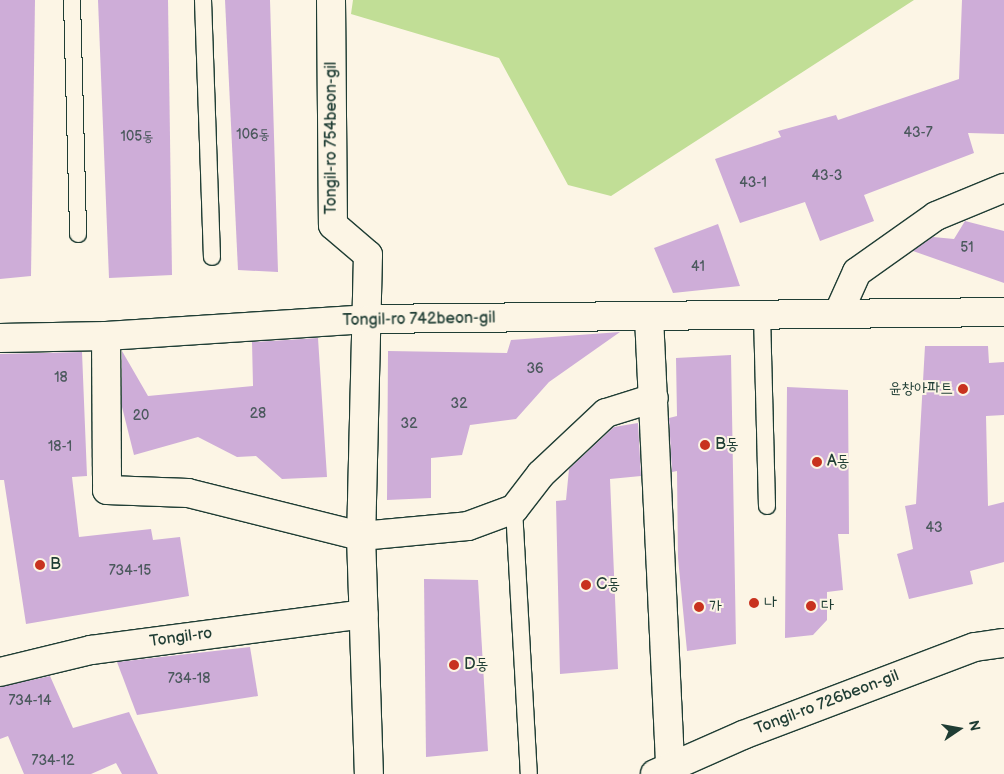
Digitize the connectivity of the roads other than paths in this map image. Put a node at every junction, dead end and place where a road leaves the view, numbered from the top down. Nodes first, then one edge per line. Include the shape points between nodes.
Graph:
1 (72, 0) edge
2 (202, 0) edge
3 (332, 0) edge
4 (1004, 188) edge
5 (78, 234) dead end
6 (212, 257) dead end
7 (1004, 312) edge
8 (838, 314) junction
9 (762, 315) junction
10 (650, 316) junction
11 (370, 319) junction
12 (106, 336) junction
13 (0, 338) edge
14 (654, 398) junction
15 (767, 506) dead end
16 (514, 509) junction
17 (360, 536) junction
18 (364, 614) junction
19 (1004, 643) edge
20 (0, 672) edge
21 (662, 771) edge
22 (369, 774) edge
23 (529, 774) edge

1 - 5 lane
2 - 6 lane
3 - 11 street, Tongil-ro 754beon-gil via 333,225 368,255
4 - 8 street via 936,216 857,272
7 - 8 street, Tongil-ro 742beon-gil
8 - 9 street, Tongil-ro 742beon-gil
9 - 10 street, Tongil-ro 742beon-gil
9 - 15 lane
10 - 11 street, Tongil-ro 742beon-gil
10 - 14 street
11 - 12 street, Tongil-ro 742beon-gil
11 - 17 street, Tongil-ro 754beon-gil
12 - 13 street, Tongil-ro 742beon-gil
12 - 17 street via 106,490 188,493
14 - 16 street via 606,413 541,474
14 - 21 street
16 - 17 street via 468,526
16 - 23 lane
17 - 18 street, Tongil-ro 754beon-gil
18 - 20 street, Tongil-ro via 91,650
18 - 22 street, Tongil-ro 754beon-gil
19 - 21 street, Tongil-ro 726beon-gil via 975,647

